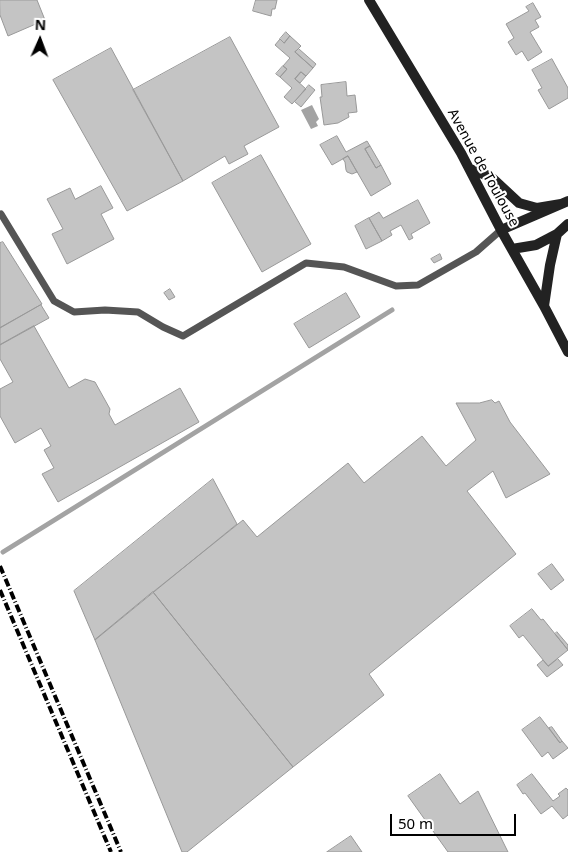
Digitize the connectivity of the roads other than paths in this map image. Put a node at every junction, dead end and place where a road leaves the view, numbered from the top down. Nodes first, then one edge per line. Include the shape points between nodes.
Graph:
1 (369, 0) edge
2 (470, 169) junction
3 (565, 203) edge
4 (1, 214) edge
5 (568, 224) edge
6 (501, 230) junction
7 (557, 234) junction
8 (512, 249) junction
9 (544, 306) junction
10 (568, 352) edge

1 - 2 main road, Avenue de Toulouse
2 - 3 main road via 491,176 519,203 537,208
2 - 6 main road, Avenue de Toulouse
3 - 6 main road
4 - 6 lane via 54,301 74,312 138,312 183,336 306,263 344,267 396,286 418,285 476,252
5 - 7 main road
6 - 8 main road, Avenue de Toulouse
7 - 8 main road via 536,245
7 - 9 main road
8 - 9 main road, Avenue de Toulouse
9 - 10 main road, Avenue de Toulouse

